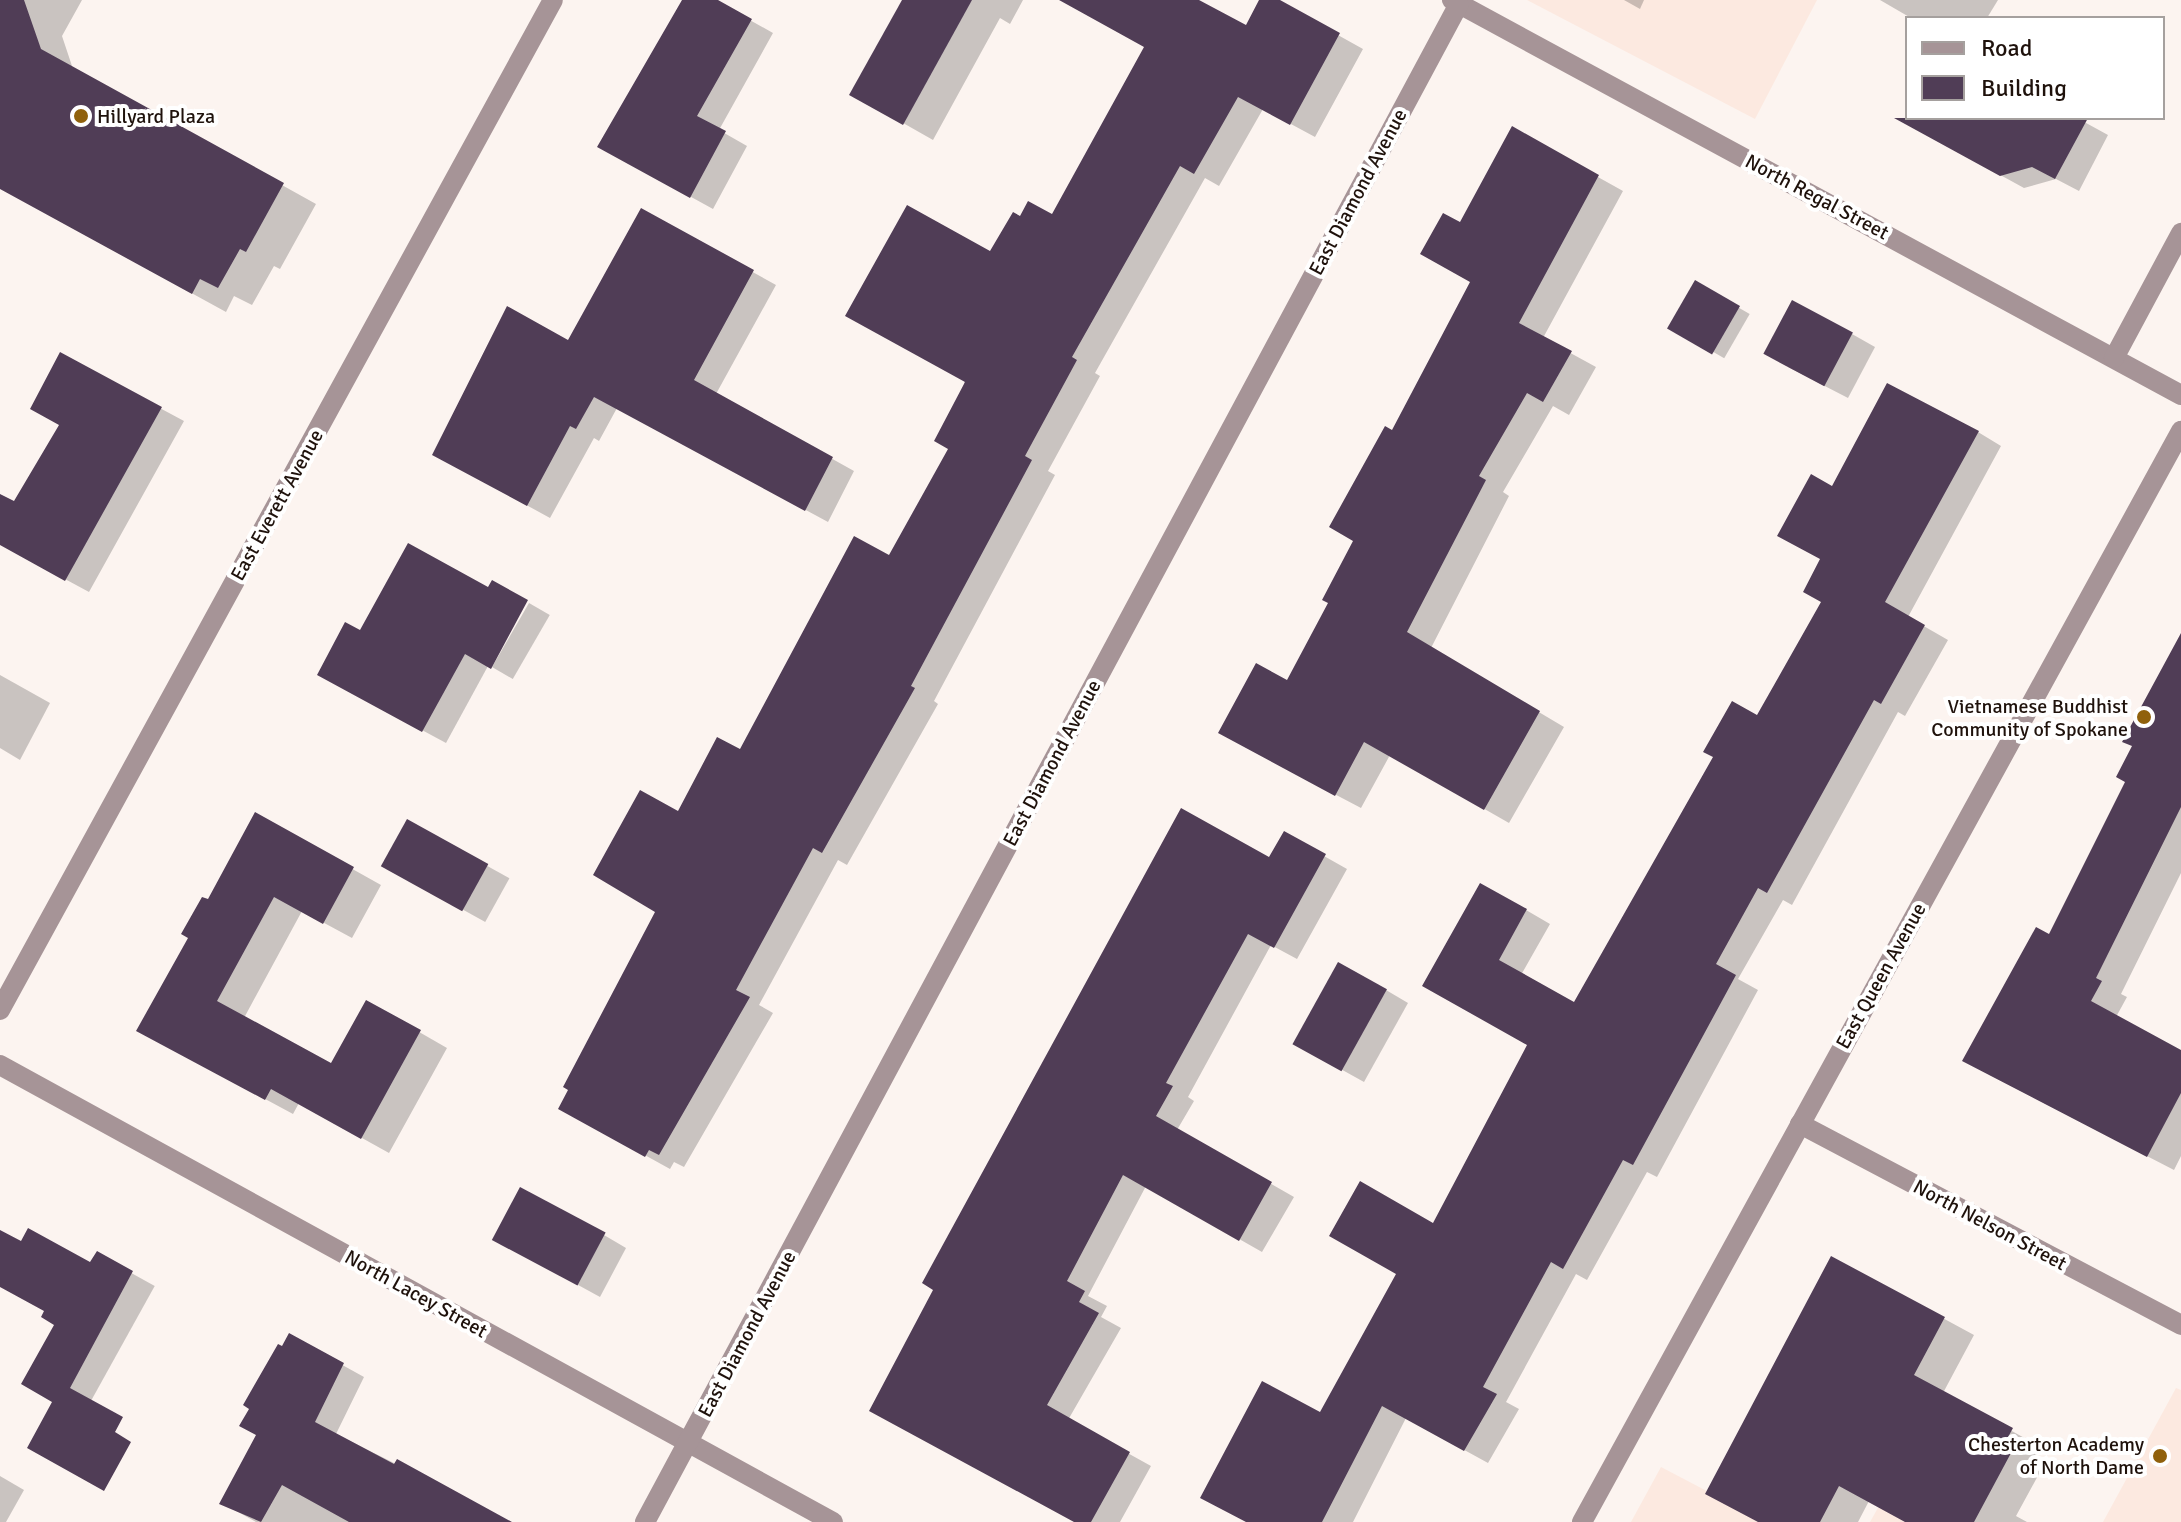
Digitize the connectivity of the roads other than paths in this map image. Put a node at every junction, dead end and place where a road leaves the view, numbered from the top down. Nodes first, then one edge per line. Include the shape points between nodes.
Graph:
1 (553, 0) edge
2 (1455, 2) edge
3 (2181, 233) edge
4 (2114, 358) junction
5 (2181, 395) edge
6 (2181, 431) edge
7 (0, 1010) edge
8 (0, 1065) edge
9 (1800, 1124) junction
10 (2181, 1325) edge
11 (688, 1443) junction
12 (645, 1522) edge
13 (833, 1522) edge
14 (1582, 1522) edge

1 - 7 street, East Everett Avenue
2 - 4 street, North Regal Street
2 - 11 street, East Diamond Avenue
3 - 4 street
4 - 5 street, North Regal Street
6 - 9 street, East Queen Avenue
8 - 11 street, North Lacey Street
9 - 10 street, North Nelson Street
9 - 14 street, East Queen Avenue
11 - 12 street, East Diamond Avenue
11 - 13 street, North Lacey Street

